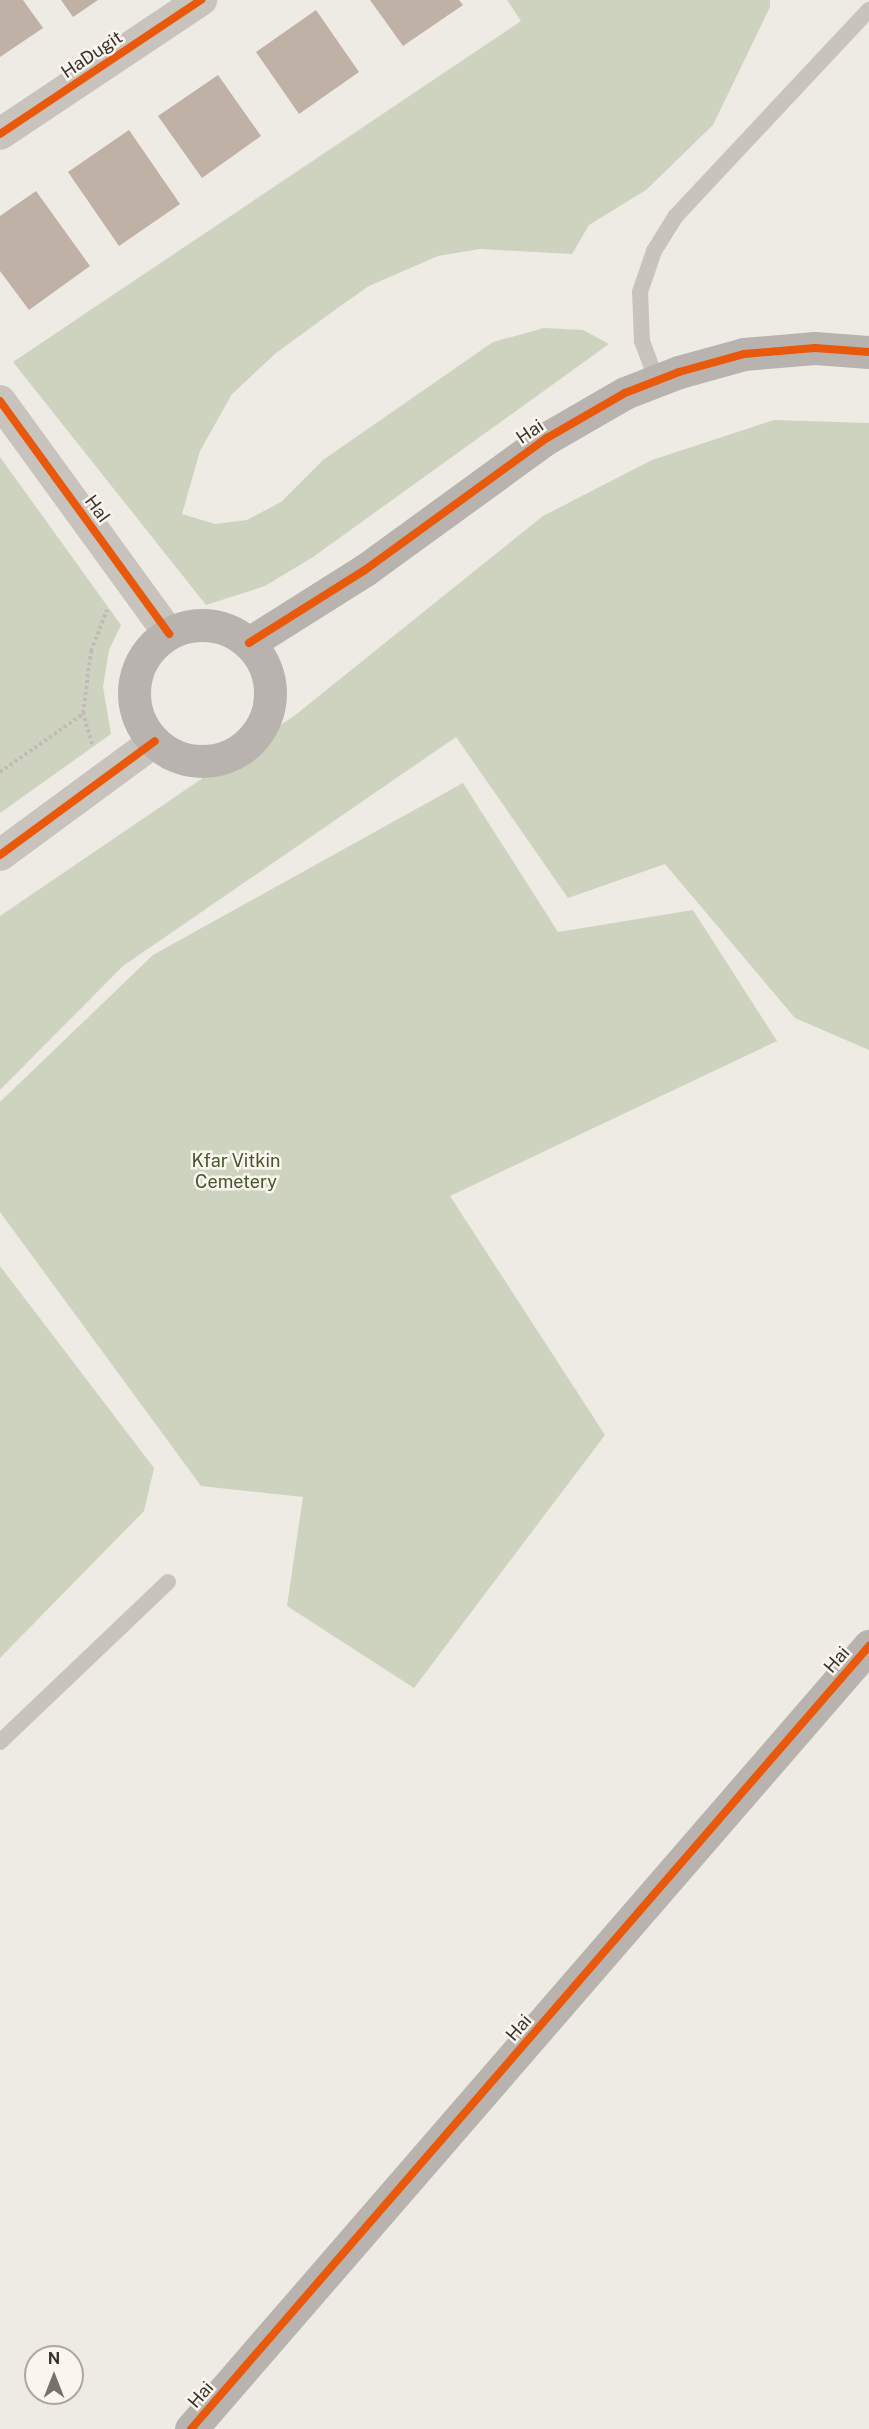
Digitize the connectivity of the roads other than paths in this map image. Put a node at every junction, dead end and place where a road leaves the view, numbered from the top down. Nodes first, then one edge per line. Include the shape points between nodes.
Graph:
1 (201, 0) edge
2 (869, 10) edge
3 (0, 134) edge
4 (869, 352) edge
5 (657, 381) junction
6 (0, 401) edge
7 (169, 634) junction
8 (249, 644) junction
9 (155, 741) junction
10 (0, 855) edge
11 (168, 1582) dead end
12 (869, 1646) edge
13 (0, 1742) edge
14 (191, 2429) edge

1 - 3 street, HaDugit
2 - 5 lane via 675,216 654,250 640,292 642,341
4 - 5 street, Hai via 814,348 744,354
5 - 8 street, Hai via 626,393 547,438 364,570
6 - 7 street, HaI
7 - 8 street via 195,625 214,626
7 - 9 street via 144,656 136,675 137,716
8 - 9 street via 263,661 270,682 262,726 248,743 229,755 207,761 185,758
9 - 10 street
11 - 13 lane
12 - 14 street, Hai

